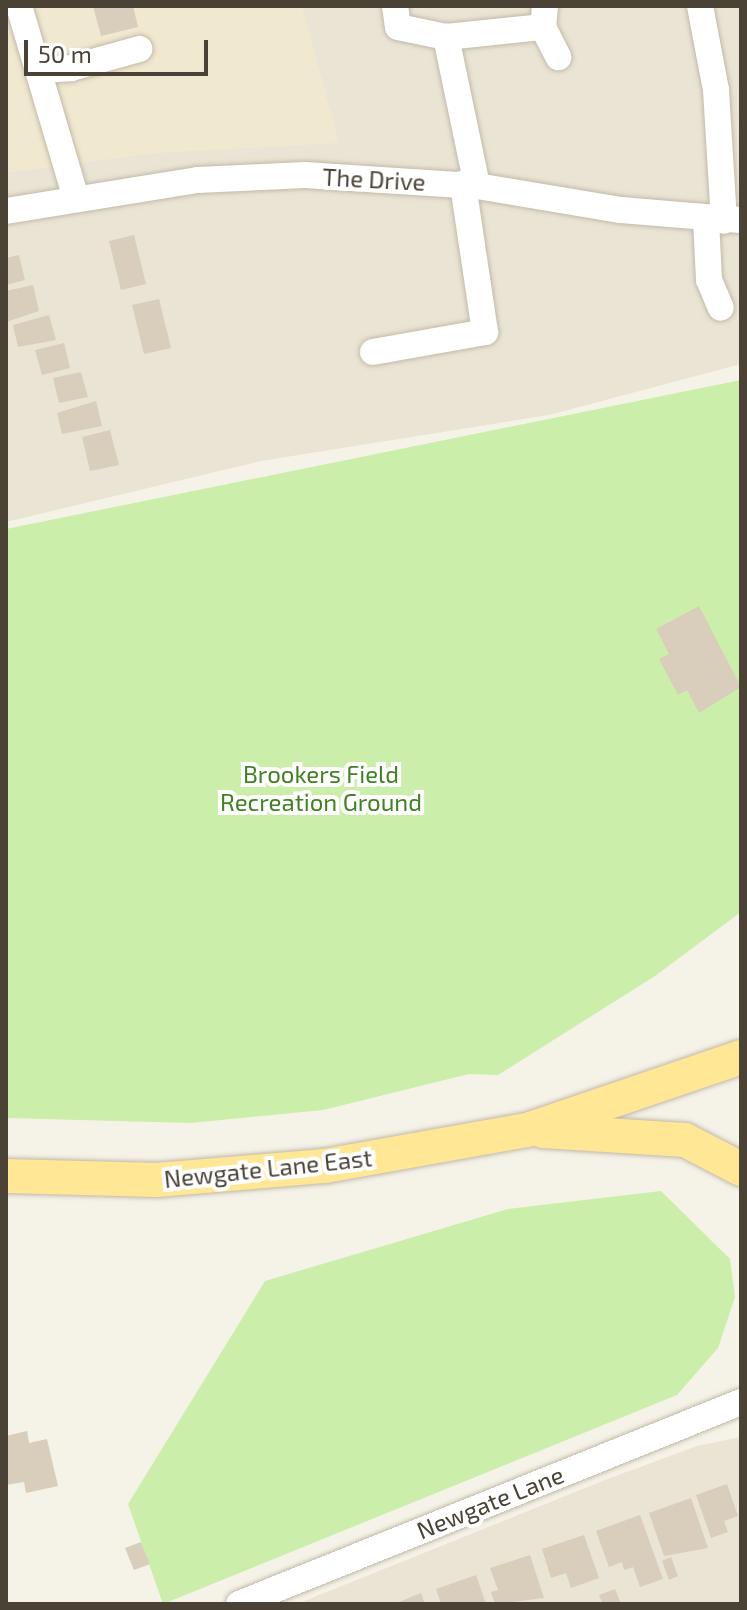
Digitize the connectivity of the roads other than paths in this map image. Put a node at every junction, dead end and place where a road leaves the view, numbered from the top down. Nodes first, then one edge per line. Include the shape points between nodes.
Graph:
1 (19, 6) edge
2 (700, 6) edge
3 (544, 16) edge
4 (396, 17) edge
5 (446, 37) junction
6 (139, 49) dead end
7 (558, 57) dead end
8 (38, 70) junction
9 (728, 89) edge
10 (470, 185) junction
11 (76, 198) junction
12 (6, 211) edge
13 (724, 220) edge
14 (721, 308) dead end
15 (373, 352) dead end
16 (741, 1057) edge
17 (527, 1130) junction
18 (741, 1169) edge
19 (6, 1176) edge
20 (741, 1402) edge
21 (239, 1604) edge

1 - 8 street
2 - 9 street
3 - 5 street
3 - 7 street
4 - 5 street
5 - 10 street
6 - 8 street via 71,68
8 - 11 street
9 - 13 street
10 - 11 street, The Drive via 305,175 198,180
10 - 13 street, The Drive
10 - 15 street via 485,332
11 - 12 street, The Drive
13 - 14 street via 709,280
16 - 17 main road, Newgate Lane East
17 - 18 main road, Newgate Lane East via 685,1140
17 - 19 main road, Newgate Lane East via 325,1166 157,1180
20 - 21 street, Newgate Lane

